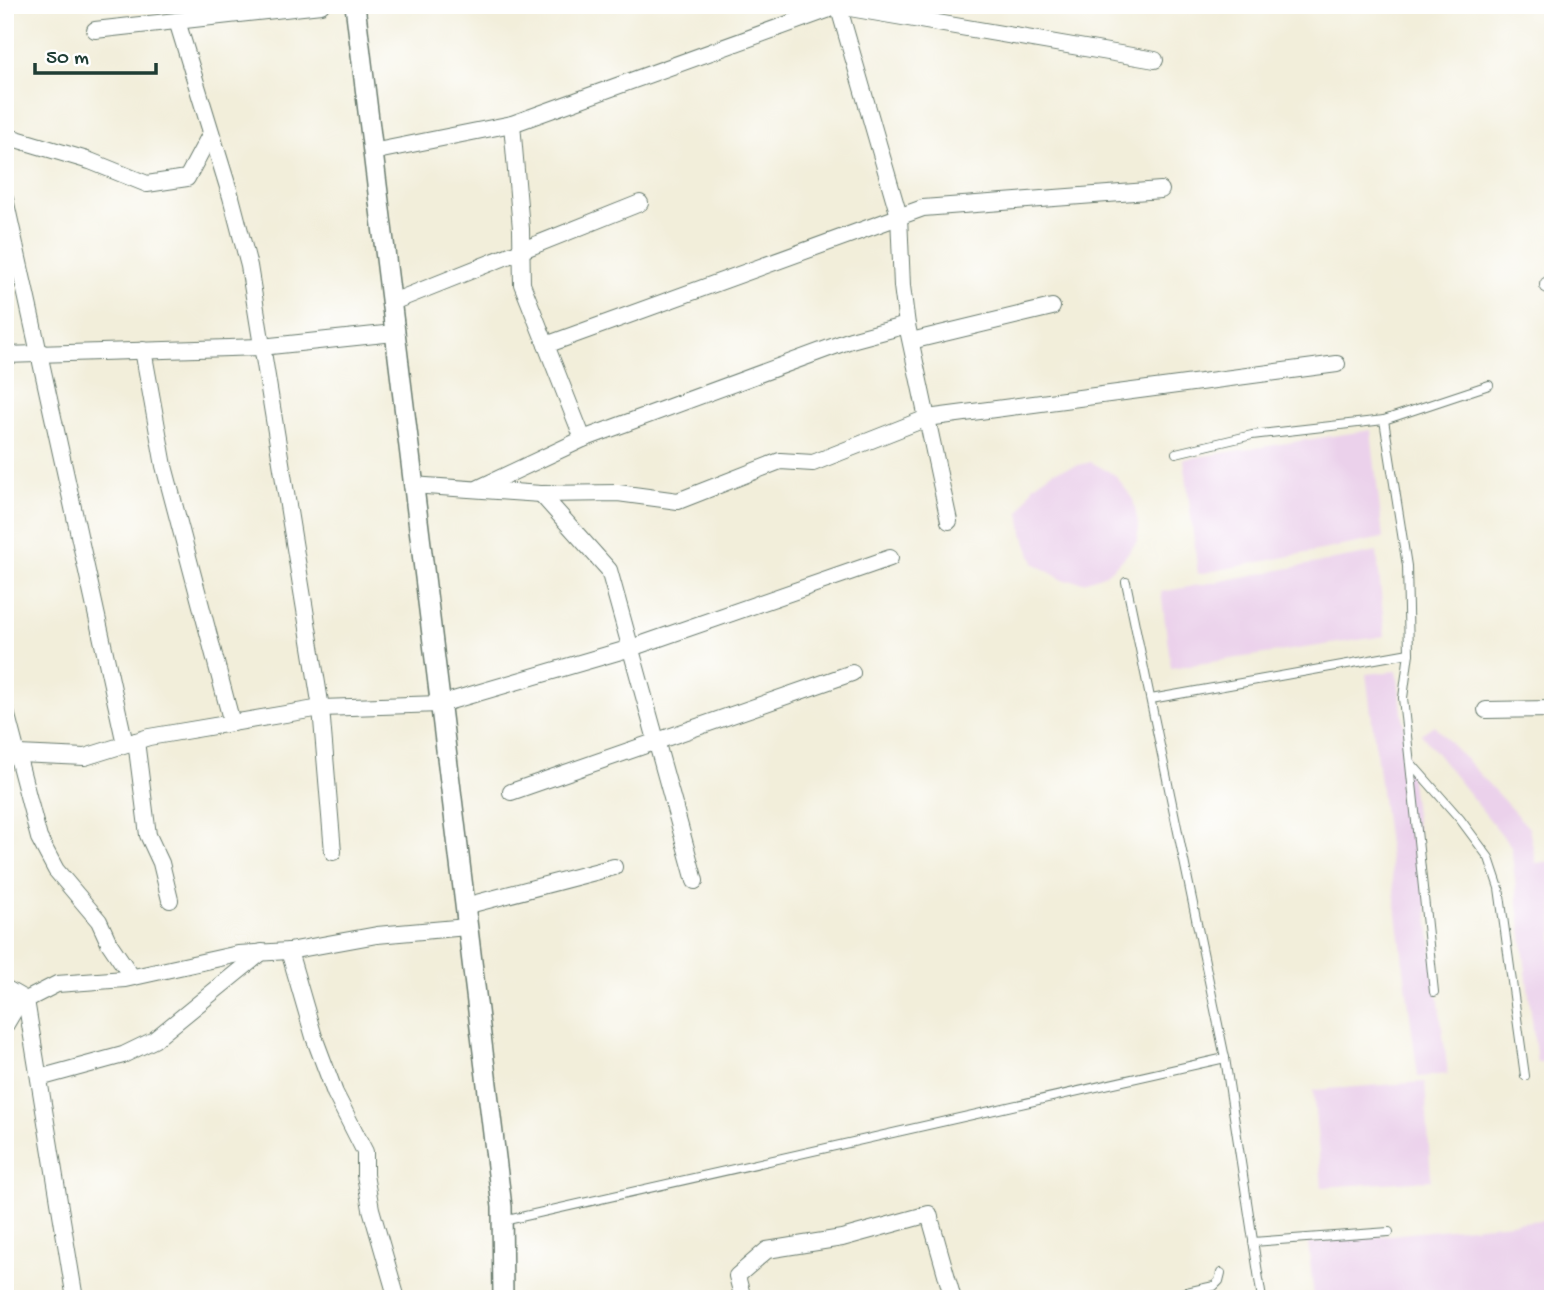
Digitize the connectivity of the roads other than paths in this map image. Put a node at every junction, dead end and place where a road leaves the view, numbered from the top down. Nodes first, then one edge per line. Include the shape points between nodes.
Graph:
1 (321, 5) edge
2 (355, 5) edge
3 (838, 6) edge
4 (177, 21) junction
5 (95, 30) dead end
6 (1155, 60) dead end
7 (512, 124) junction
8 (211, 133) junction
9 (5, 141) edge
10 (372, 152) junction
11 (1161, 190) dead end
12 (5, 199) edge
13 (640, 202) dead end
14 (899, 216) junction
15 (522, 250) junction
16 (390, 303) junction
17 (1052, 307) dead end
18 (394, 333) junction
19 (909, 333) junction
20 (546, 345) junction
21 (261, 347) junction
22 (143, 350) junction
23 (40, 353) junction
24 (5, 355) edge
25 (1337, 364) dead end
26 (1489, 385) dead end
27 (927, 418) junction
28 (1384, 420) junction
29 (583, 439) junction
30 (1176, 453) dead end
31 (412, 485) junction
32 (477, 489) junction
33 (541, 494) junction
34 (949, 521) dead end
35 (890, 558) dead end
36 (1126, 582) dead end
37 (631, 648) junction
38 (1409, 653) junction
39 (852, 673) dead end
40 (1151, 699) junction
41 (440, 704) junction
42 (5, 708) edge
43 (321, 708) junction
44 (1553, 709) edge
45 (1486, 710) dead end
46 (232, 723) junction
47 (131, 742) junction
48 (657, 742) junction
49 (12, 756) edge
50 (1410, 762) junction
51 (511, 792) dead end
52 (333, 852) dead end
53 (614, 867) dead end
54 (695, 881) dead end
55 (170, 900) dead end
56 (465, 906) junction
57 (467, 927) junction
58 (289, 951) junction
59 (262, 952) junction
60 (132, 977) junction
61 (5, 988) edge
62 (1434, 992) dead end
63 (26, 1000) junction
64 (5, 1026) edge
65 (1225, 1058) junction
66 (1525, 1076) dead end
67 (39, 1078) junction
68 (503, 1221) junction
69 (1389, 1232) dead end
70 (1253, 1242) junction
71 (1221, 1273) dead end
72 (75, 1299) edge
73 (397, 1299) edge
74 (503, 1299) edge
75 (743, 1299) edge
76 (953, 1299) edge
77 (1156, 1299) edge
78 (1262, 1299) edge

1 - 4 street
2 - 10 street
3 - 6 street
3 - 7 street
3 - 14 street
4 - 5 street
4 - 8 street
7 - 10 street
7 - 15 street
8 - 9 street via 187,178 147,184 90,161 16,139
8 - 21 street via 249,266
10 - 16 street
11 - 14 street via 923,208
12 - 23 street
13 - 15 street
14 - 19 street
14 - 20 street
15 - 16 street
15 - 20 street via 522,284
16 - 18 street
17 - 19 street
18 - 21 street
18 - 31 street
19 - 27 street
19 - 29 street via 851,340
20 - 29 street
21 - 22 street
21 - 43 street
22 - 23 street
22 - 46 street via 164,466
23 - 24 street
23 - 47 street
25 - 27 street
26 - 28 lane
27 - 33 street via 813,463 780,461 678,501 618,494
27 - 34 street
28 - 30 lane via 1252,435
28 - 38 lane via 1407,566
29 - 32 street
31 - 32 street
31 - 41 street
32 - 33 street
33 - 37 street via 609,570
35 - 37 street
36 - 40 lane
37 - 41 street
37 - 48 street
38 - 40 lane
38 - 50 lane via 1403,698
39 - 48 street
40 - 65 lane
41 - 43 street
41 - 56 street
42 - 49 street
43 - 46 street
43 - 52 street
44 - 45 street
46 - 47 street
47 - 49 street via 85,757
47 - 55 street via 148,835
48 - 51 street
48 - 54 street
49 - 60 street via 39,838 56,870 99,921
50 - 62 lane
50 - 66 lane via 1489,858 1500,888
53 - 56 street
56 - 57 street
57 - 58 street via 377,935
57 - 68 street
58 - 59 street
58 - 73 street via 335,1093 365,1152 371,1209
59 - 60 street
59 - 67 street via 154,1040 122,1055
60 - 63 street via 57,984
61 - 63 street
63 - 64 street via 18,1004
63 - 67 street
65 - 68 lane
65 - 70 lane
67 - 72 street
68 - 74 street
69 - 70 lane
70 - 78 lane
71 - 77 lane via 1214,1286
75 - 76 street via 737,1276 767,1250 842,1238 929,1214

